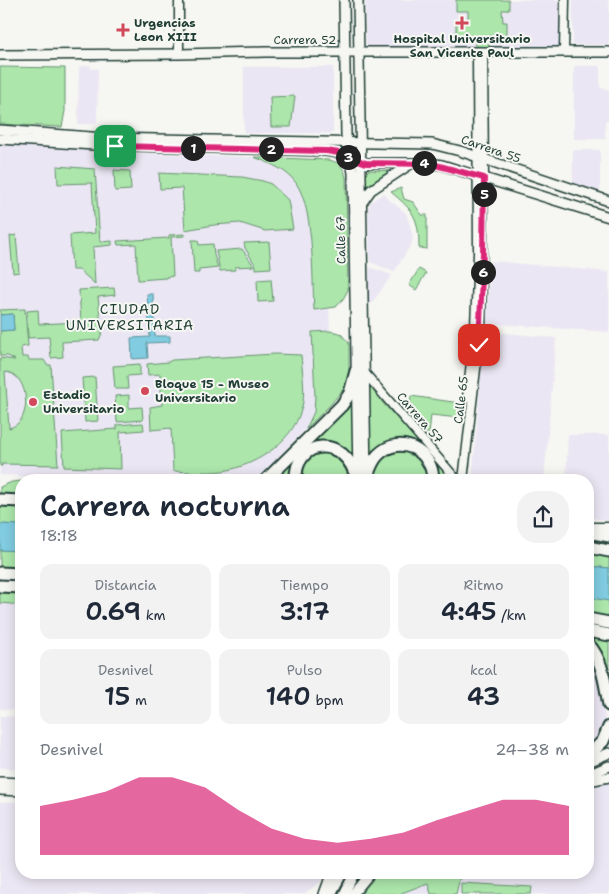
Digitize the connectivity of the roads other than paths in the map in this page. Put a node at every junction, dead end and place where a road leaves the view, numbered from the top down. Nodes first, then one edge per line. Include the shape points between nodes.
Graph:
1 (180, 0) edge
2 (344, 0) edge
3 (358, 0) edge
4 (564, 0) edge
5 (345, 52) junction
6 (359, 52) junction
7 (480, 52) junction
8 (564, 52) junction
9 (609, 52) edge
10 (179, 54) junction
11 (0, 55) edge
12 (0, 130) edge
13 (0, 139) edge
14 (347, 143) junction
15 (360, 143) junction
16 (350, 158) junction
17 (481, 159) junction
18 (360, 162) junction
19 (412, 163) junction
20 (481, 177) junction
21 (609, 201) edge
22 (361, 204) junction
23 (609, 217) edge
24 (360, 372) junction
25 (272, 474) edge
26 (297, 474) edge
27 (355, 474) edge
28 (357, 474) edge
29 (366, 474) edge
30 (368, 474) edge
31 (432, 474) edge
32 (452, 474) edge
33 (458, 474) edge
34 (464, 474) edge
35 (0, 500) edge
36 (15, 501) edge
37 (594, 527) edge
38 (609, 527) edge
39 (594, 533) edge
40 (609, 536) edge
41 (594, 548) edge
42 (609, 551) edge
43 (0, 573) edge
44 (15, 574) edge
45 (0, 586) edge
46 (15, 586) edge
47 (594, 620) edge
48 (609, 623) edge
49 (594, 632) edge
50 (609, 635) edge
51 (594, 654) edge
52 (609, 705) edge
53 (609, 727) edge
54 (594, 750) edge
55 (609, 753) edge
56 (594, 759) edge
57 (609, 766) edge
58 (594, 772) edge
59 (609, 777) edge
60 (594, 780) edge
61 (0, 782) edge
62 (15, 783) edge
63 (0, 790) edge
64 (15, 791) edge
65 (329, 879) edge
66 (340, 879) edge
67 (352, 879) edge
68 (365, 879) edge
69 (324, 894) edge
70 (331, 894) edge
71 (344, 894) edge
72 (353, 894) edge

1 - 10 street
2 - 5 main road, Calle 67
3 - 6 main road, Calle 67
4 - 8 street
5 - 6 main road, Carrera 52
5 - 10 main road, Carrera 52
5 - 14 main road, Calle 67
6 - 7 main road, Carrera 52
6 - 15 main road, Calle 67
7 - 8 main road, Carrera 52
7 - 17 street, Calle 65
8 - 9 main road, Carrera 52
10 - 11 main road, Carrera 52
12 - 14 main road via 104,138
13 - 16 main road via 94,145 326,151
14 - 15 main road
14 - 16 main road, Calle 67
15 - 17 main road, Carrera 55 via 432,144
15 - 18 main road, Calle 67
16 - 18 main road
16 - 24 main road, Calle 67
17 - 20 street, Calle 65
17 - 21 main road, Carrera 55
18 - 19 main road
18 - 22 main road, Calle 67
19 - 20 main road via 438,164
19 - 22 main road via 371,190
20 - 23 main road
20 - 33 street, Calle 65 via 475,326
20 - 34 street, Calle 65 via 481,326
22 - 24 main road, Calle 67
24 - 25 highway via 342,405
24 - 28 main road, Calle 67
24 - 29 main road, Calle 67
24 - 32 street, Carrera 57
26 - 27 highway via 307,453 328,447 347,458
30 - 31 highway via 377,456 399,445 412,446 423,454
35 - 36 highway
37 - 38 street
39 - 40 highway
41 - 42 highway
43 - 44 highway
45 - 46 highway
47 - 48 highway
49 - 50 highway
51 - 52 highway
53 - 54 highway via 603,741
55 - 56 main road
57 - 58 main road
59 - 60 main road
61 - 62 main road
63 - 64 main road
65 - 69 main road
66 - 70 main road
67 - 71 main road
68 - 72 main road

